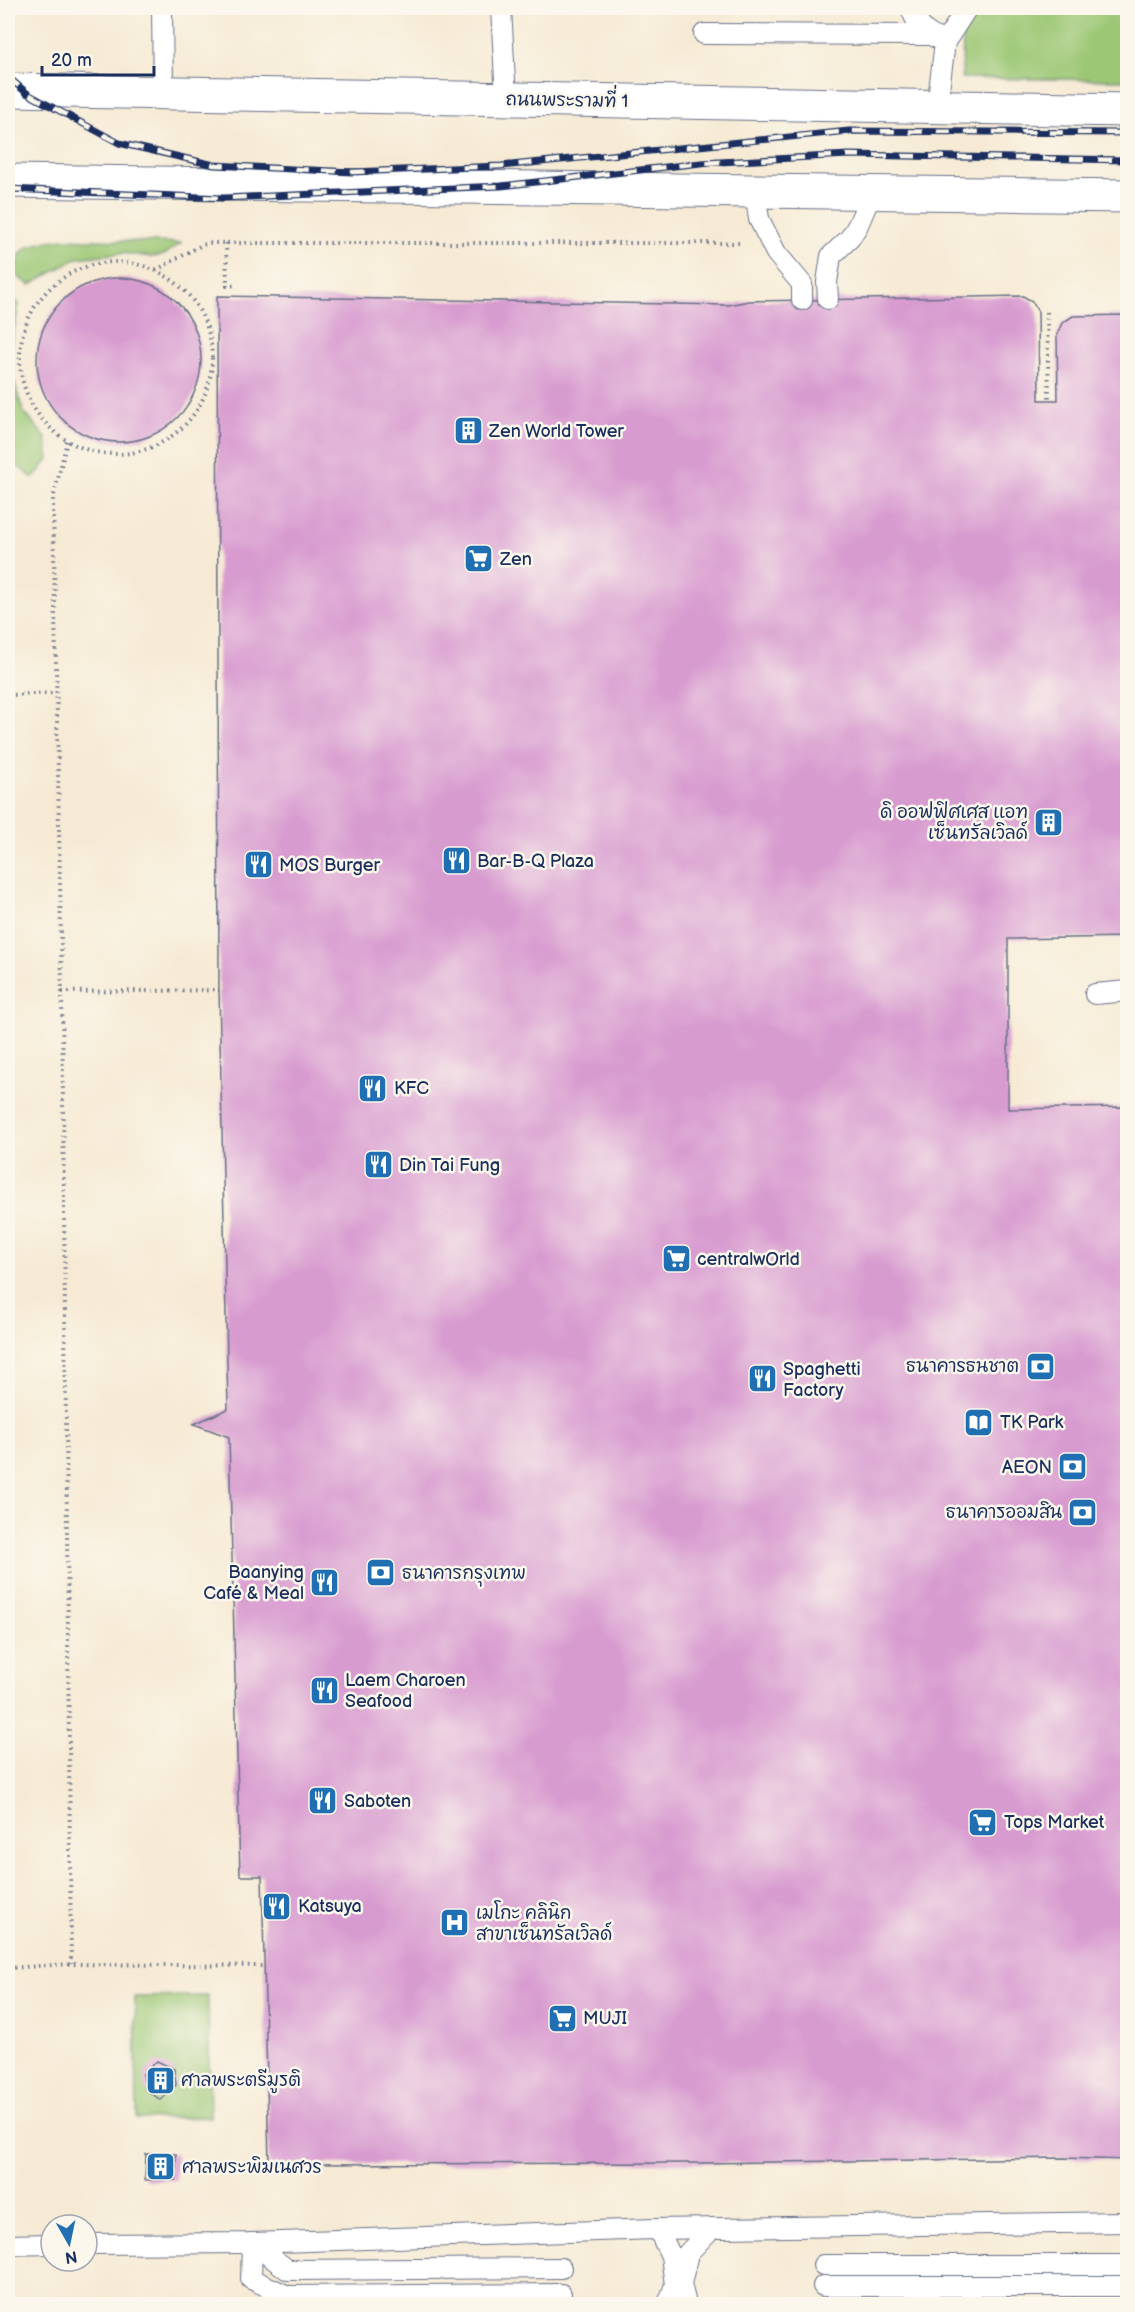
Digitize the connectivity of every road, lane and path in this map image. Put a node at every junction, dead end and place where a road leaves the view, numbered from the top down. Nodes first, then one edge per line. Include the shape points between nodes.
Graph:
1 (162, 8) edge
2 (501, 8) edge
3 (911, 8) edge
4 (967, 8) edge
5 (704, 34) dead end
6 (937, 39) junction
7 (8, 90) edge
8 (163, 92) junction
9 (506, 99) junction
10 (937, 107) junction
11 (1128, 110) edge
12 (8, 181) edge
13 (755, 190) junction
14 (872, 192) junction
15 (1128, 196) edge
16 (225, 243) junction
17 (771, 243) junction
18 (156, 270) junction
19 (237, 285) dead end
20 (828, 299) dead end
21 (802, 300) dead end
22 (1047, 312) dead end
23 (1049, 400) dead end
24 (67, 441) junction
25 (56, 693) junction
26 (8, 695) edge
27 (219, 990) dead end
28 (1128, 991) edge
29 (62, 992) junction
30 (1095, 994) dead end
31 (71, 1964) junction
32 (264, 1966) dead end
33 (8, 1968) edge
34 (1128, 2222) edge
35 (712, 2228) junction
36 (658, 2229) junction
37 (252, 2243) junction
38 (39, 2244) edge
39 (99, 2244) edge
40 (8, 2245) edge
41 (823, 2265) dead end
42 (1128, 2265) edge
43 (561, 2268) dead end
44 (823, 2286) dead end
45 (1128, 2286) edge
46 (561, 2294) dead end
47 (280, 2300) edge
48 (668, 2304) edge
49 (686, 2304) edge

1 - 8 lane
2 - 9 lane
3 - 6 lane via 914,17
4 - 6 lane
5 - 6 lane
6 - 10 lane
7 - 8 main road, ถนนพระรามที่ 1
8 - 9 main road, ถนนพระรามที่ 1
9 - 10 main road, ถนนพระรามที่ 1
10 - 11 main road, ถนนพระรามที่ 1
12 - 13 main road
13 - 14 main road
13 - 17 lane via 759,219
14 - 15 main road
14 - 20 lane via 850,238 831,256
16 - 17 path
16 - 18 path via 202,245
16 - 19 path via 227,286
17 - 21 lane via 802,284
18 - 24 path via 125,261 93,264 62,277 38,300 23,328 18,358 23,389 38,417
18 - 24 path via 184,289 204,316 213,348 210,380 198,409 178,433 151,449 120,455 89,452
22 - 23 path
24 - 25 path via 53,499
25 - 26 path
25 - 29 path
27 - 29 path
28 - 30 lane
29 - 31 path
31 - 32 path
31 - 33 path
34 - 35 lane
35 - 36 lane
35 - 49 lane via 688,2253 681,2284
36 - 37 lane
36 - 48 lane via 671,2256 675,2285
37 - 39 lane
37 - 43 lane via 288,2270
37 - 47 lane via 251,2279
38 - 40 lane
41 - 42 lane
44 - 45 lane
46 - 47 lane

